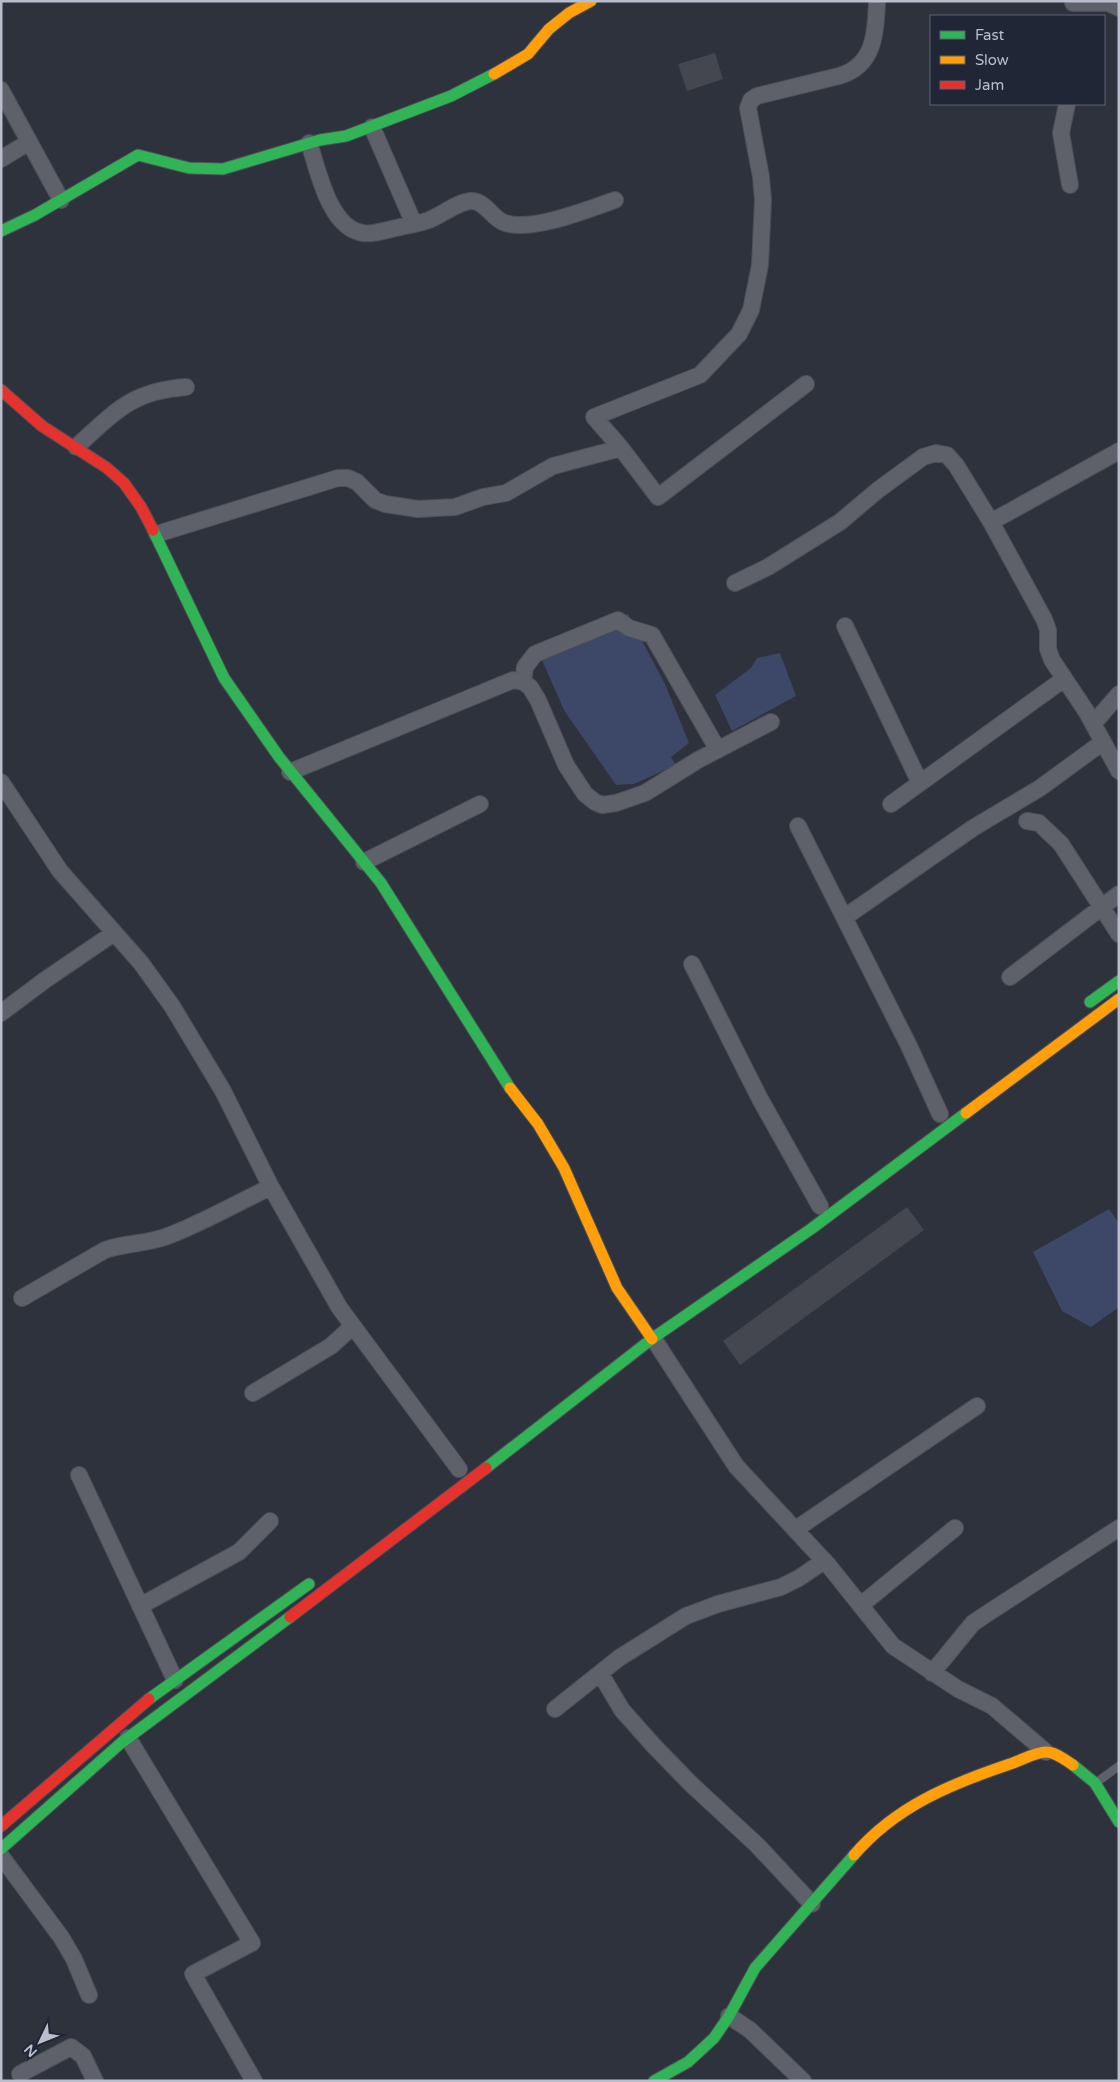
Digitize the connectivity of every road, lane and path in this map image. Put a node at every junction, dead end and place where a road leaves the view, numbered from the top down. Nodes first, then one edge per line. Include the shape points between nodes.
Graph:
1 (590, 1) edge
2 (878, 1) edge
3 (1073, 7) edge
4 (1119, 8) edge
5 (1, 90) edge
6 (1067, 105) edge
7 (372, 127) junction
8 (29, 142) junction
9 (309, 143) junction
10 (1, 159) edge
11 (1070, 185) dead end
12 (61, 200) junction
13 (616, 200) dead end
14 (414, 224) junction
15 (1, 231) edge
16 (806, 384) dead end
17 (186, 387) dead end
18 (1, 390) edge
19 (76, 447) junction
20 (622, 448) junction
21 (1119, 451) edge
22 (991, 522) junction
23 (157, 534) junction
24 (734, 583) dead end
25 (845, 626) dead end
26 (1064, 679) junction
27 (523, 682) junction
28 (1119, 694) edge
29 (771, 722) dead end
30 (1093, 724) junction
31 (1103, 742) junction
32 (718, 750) junction
33 (1119, 771) edge
34 (290, 772) junction
35 (1, 782) edge
36 (920, 783) junction
37 (480, 804) dead end
38 (891, 804) dead end
39 (1027, 821) dead end
40 (798, 826) dead end
41 (364, 862) junction
42 (1119, 894) edge
43 (1102, 908) junction
44 (845, 917) junction
45 (114, 933) junction
46 (1119, 934) edge
47 (692, 964) dead end
48 (1010, 977) dead end
49 (1119, 980) edge
50 (1119, 999) edge
51 (1080, 1009) dead end
52 (1, 1013) edge
53 (953, 1104) dead end
54 (936, 1117) joint
55 (271, 1187) junction
56 (820, 1206) dead end
57 (770, 1243) dead end
58 (22, 1298) dead end
59 (353, 1326) junction
60 (650, 1337) junction
61 (567, 1390) dead end
62 (253, 1393) dead end
63 (976, 1406) dead end
64 (459, 1469) dead end
65 (79, 1475) dead end
66 (270, 1521) dead end
67 (955, 1528) dead end
68 (1119, 1528) edge
69 (796, 1529) junction
70 (824, 1561) junction
71 (320, 1576) dead end
72 (140, 1606) junction
73 (861, 1606) junction
74 (600, 1673) junction
75 (932, 1673) junction
76 (175, 1680) junction
77 (555, 1709) dead end
78 (128, 1738) junction
79 (1046, 1752) junction
80 (1119, 1766) edge
81 (1095, 1783) junction
82 (1119, 1822) edge
83 (1, 1826) edge
84 (1, 1849) edge
85 (1, 1856) edge
86 (812, 1904) junction
87 (89, 1995) dead end
88 (729, 2016) junction
89 (20, 2074) dead end
90 (95, 2081) edge
91 (254, 2081) edge
92 (654, 2081) edge
93 (803, 2081) edge

1 - 7 street via 569,12 549,29 528,54 494,74 451,96
2 - 20 street via 868,57 852,72 751,100 748,108 762,177 763,200 760,265 751,310 739,334 700,376 594,417
3 - 4 street via 1108,3
5 - 8 street
6 - 11 street via 1061,133
7 - 9 street
7 - 14 street
8 - 10 street
8 - 12 street
9 - 12 street via 223,169 189,168 138,155
9 - 14 street via 332,208 340,221 363,233
12 - 15 street
13 - 14 street via 558,219 514,224 505,223 476,202 469,201
16 - 20 street via 658,497
17 - 19 street via 162,389 124,404
18 - 19 street via 42,426
19 - 23 street via 124,483
20 - 23 street via 554,466 506,493 455,507 418,509 385,504 375,500 357,482 338,478
21 - 22 street
22 - 24 street via 956,465 947,455 936,453 908,468 840,522 768,567
22 - 26 street via 1044,619 1048,630 1048,649
23 - 34 street via 224,678
25 - 36 street
26 - 30 street
26 - 36 street
27 - 32 street via 538,700 566,764 585,794 602,805 645,793
27 - 32 street via 525,667 535,654 618,620 629,628 652,635
27 - 34 street via 503,682
28 - 30 street
29 - 32 street
30 - 31 street
31 - 33 street
31 - 44 street via 1040,788 973,828
34 - 41 street
35 - 45 street via 60,871
36 - 38 street
37 - 41 street
39 - 43 street via 1040,823 1061,844
40 - 44 street
41 - 60 street via 408,924 506,1083 564,1168 617,1288
42 - 43 street
43 - 46 street
43 - 48 street
44 - 54 street via 909,1046
45 - 52 street
45 - 55 street via 172,1006 223,1091
47 - 56 street via 760,1099
49 - 51 street
50 - 60 street via 811,1229
53 - 54 street
55 - 58 street via 168,1236 106,1250
55 - 59 street
57 - 60 street
59 - 62 street via 331,1346
59 - 64 street
60 - 61 street
60 - 69 street via 736,1466
60 - 78 street via 395,1539
63 - 69 street
65 - 72 street
66 - 72 street via 239,1552
67 - 73 street
68 - 75 street via 974,1623
69 - 70 street
70 - 73 street
70 - 74 street via 781,1587 692,1613
71 - 76 street
72 - 76 street
73 - 75 street via 893,1646
74 - 77 street
74 - 86 street via 622,1710 659,1752 757,1844
75 - 79 street via 992,1706
76 - 83 street via 146,1701
78 - 84 street
78 - 91 street via 252,1943 194,1974
79 - 81 street via 1062,1757
79 - 86 street via 965,1779 900,1812 857,1851
80 - 81 lane
81 - 82 street
85 - 87 street via 61,1937
86 - 88 street via 755,1968
88 - 92 street via 696,2058
88 - 93 street via 750,2030
89 - 90 street via 71,2047 83,2056

